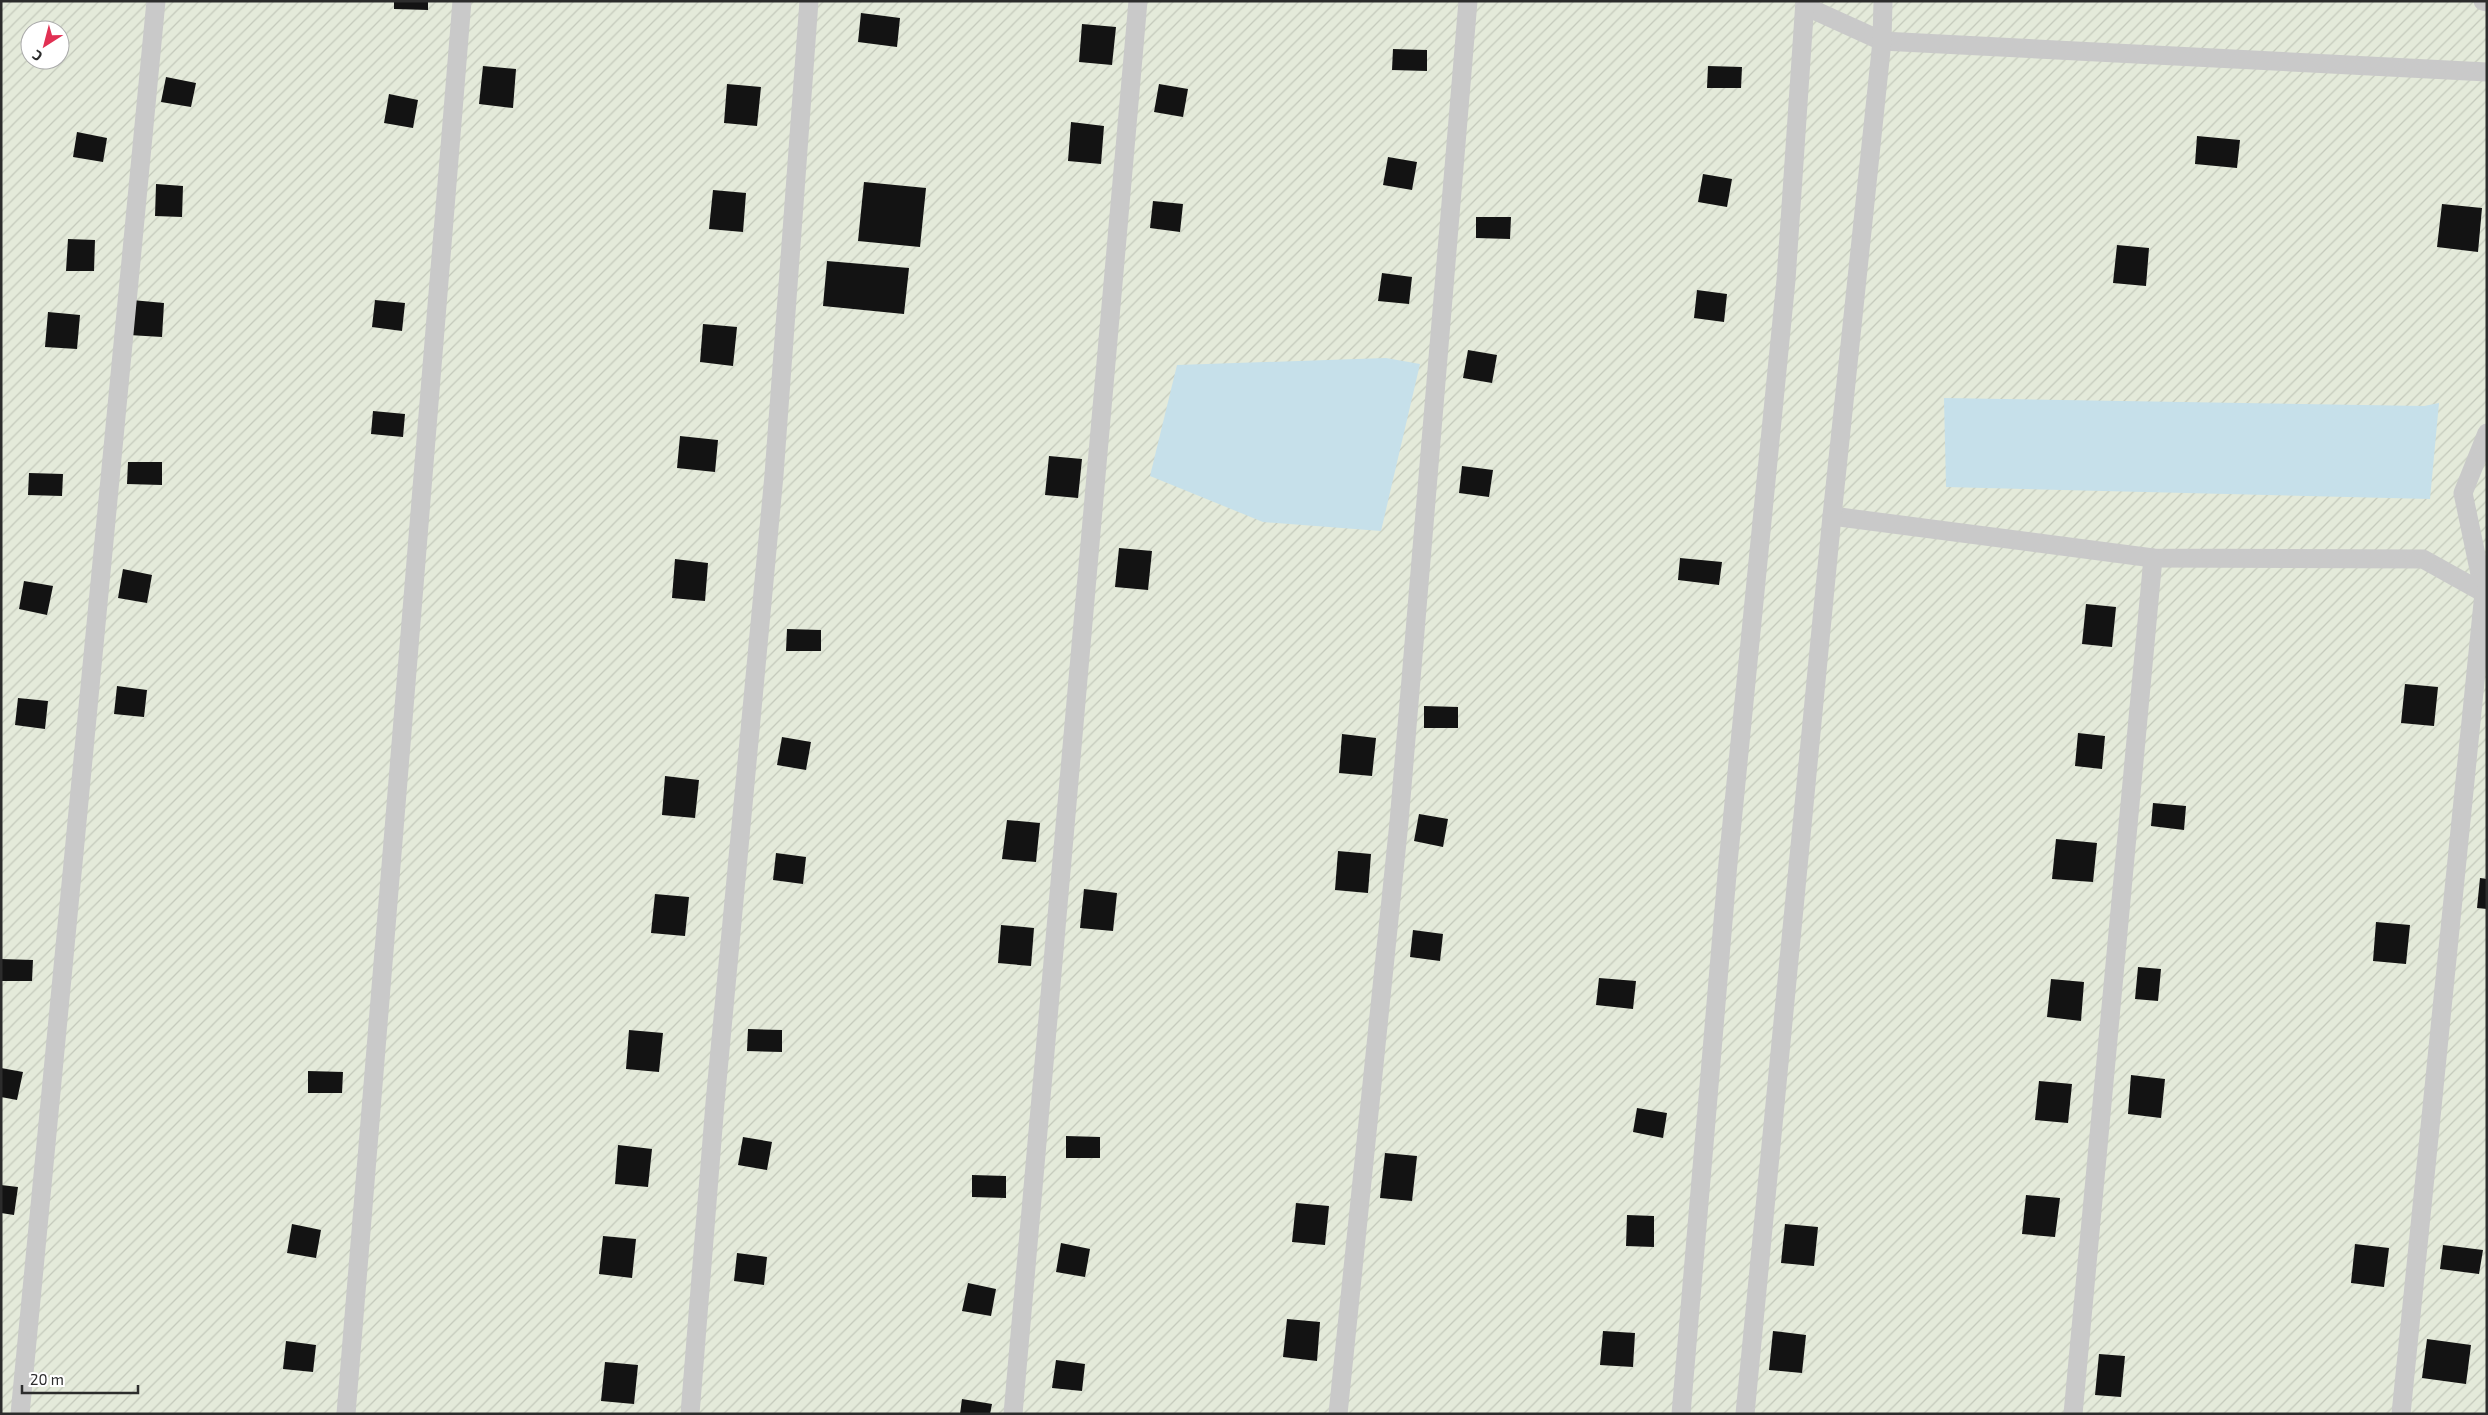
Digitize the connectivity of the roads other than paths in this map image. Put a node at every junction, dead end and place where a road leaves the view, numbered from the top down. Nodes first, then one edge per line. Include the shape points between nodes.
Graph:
1 (156, 1) edge
2 (462, 1) edge
3 (809, 1) edge
4 (1138, 1) edge
5 (1468, 1) edge
6 (1883, 1) edge
7 (1805, 4) edge
8 (1882, 41) junction
9 (2487, 72) edge
10 (2487, 433) edge
11 (1832, 516) junction
12 (2153, 558) junction
13 (2484, 593) junction
14 (20, 1414) edge
15 (346, 1414) edge
16 (690, 1414) edge
17 (1013, 1414) edge
18 (1338, 1414) edge
19 (1681, 1414) edge
20 (1745, 1414) edge
21 (2073, 1414) edge
22 (2401, 1414) edge

1 - 14 lane
2 - 15 lane
3 - 16 lane via 774,475 715,1103
4 - 17 lane
5 - 18 lane via 1400,822
6 - 8 lane
7 - 8 lane
7 - 19 lane via 1786,280 1728,862
8 - 9 lane
8 - 11 lane
10 - 13 lane via 2463,493
11 - 12 lane
11 - 20 lane
12 - 13 lane via 2423,559
12 - 21 lane
13 - 22 lane

